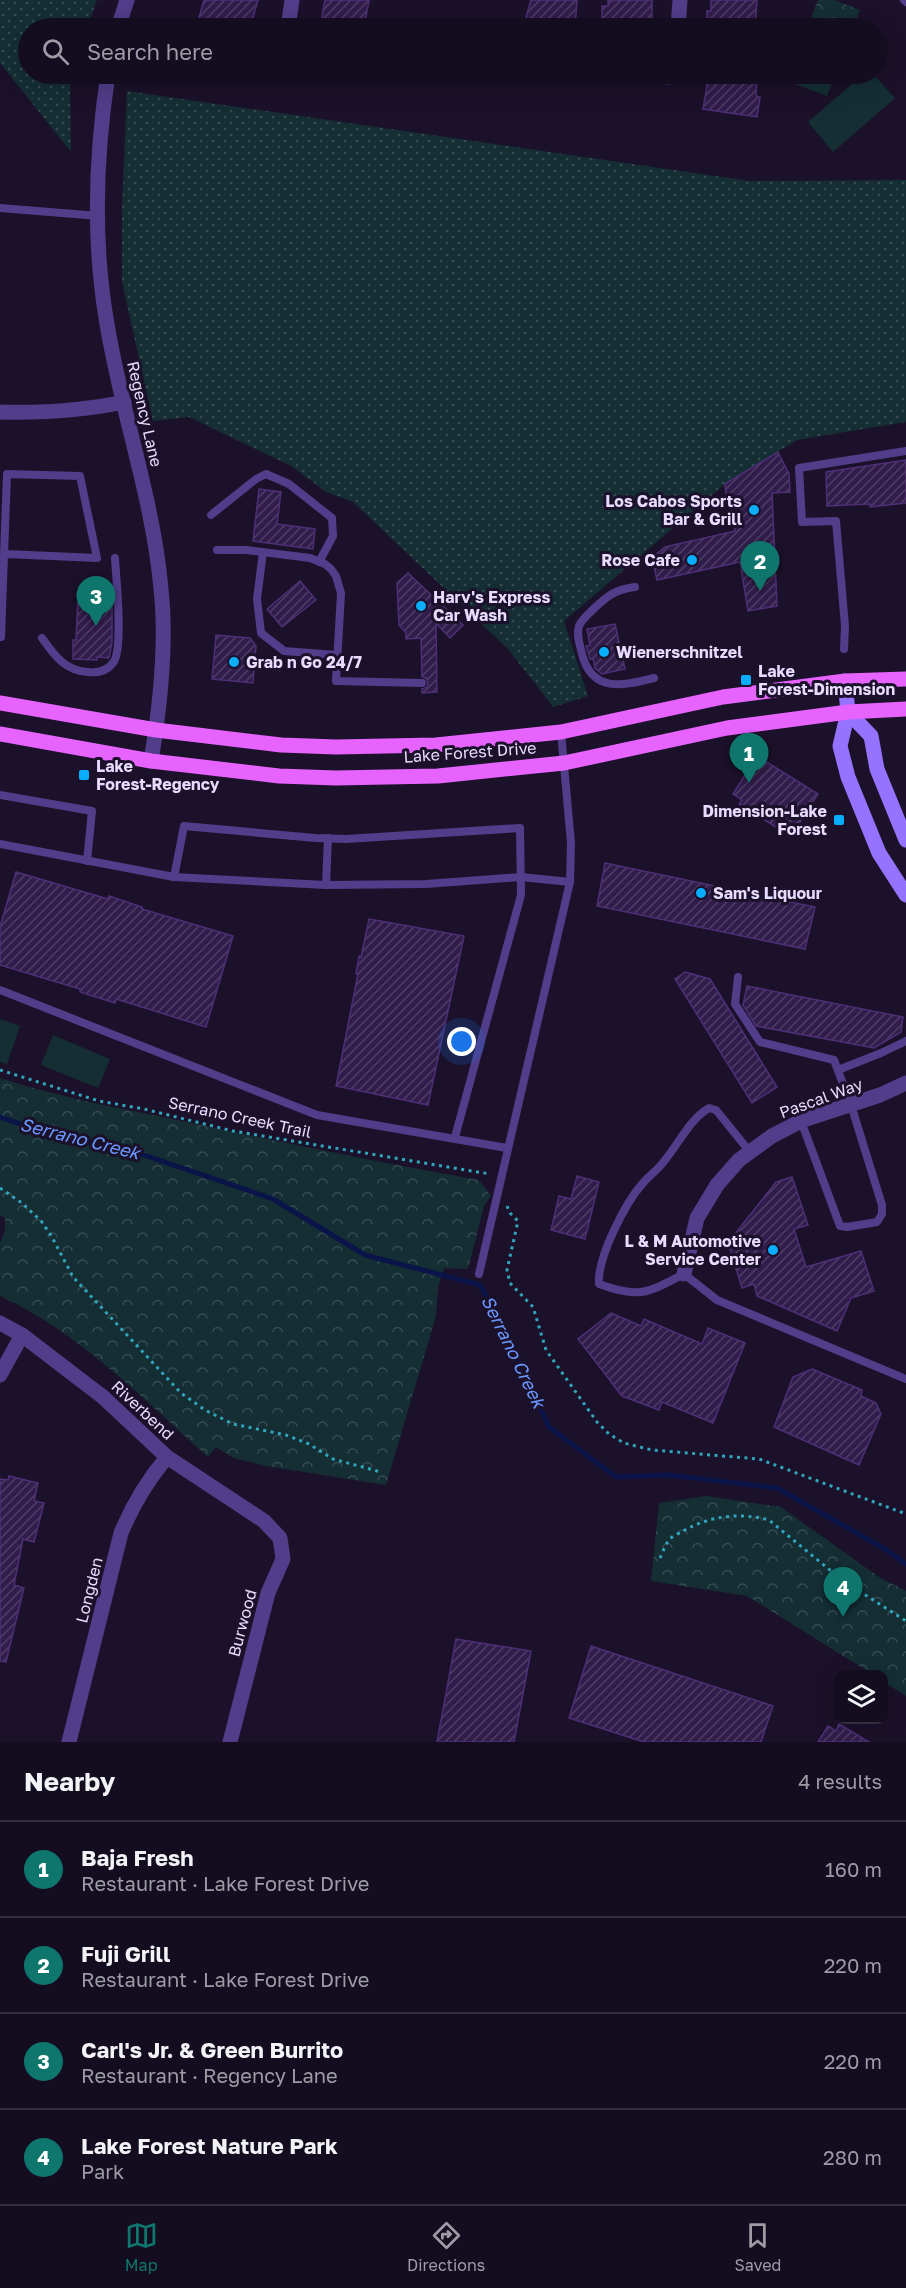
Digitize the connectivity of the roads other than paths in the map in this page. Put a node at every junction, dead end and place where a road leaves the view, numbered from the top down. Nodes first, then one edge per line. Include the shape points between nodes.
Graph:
1 (127, 0) edge
2 (292, 0) edge
3 (680, 0) edge
4 (121, 18) edge
5 (289, 18) edge
6 (679, 18) edge
7 (107, 84) edge
8 (0, 208) edge
9 (99, 216) junction
10 (124, 402) junction
11 (0, 412) edge
12 (906, 451) edge
13 (211, 515) dead end
14 (217, 550) dead end
15 (263, 552) junction
16 (5, 554) junction
17 (115, 558) dead end
18 (319, 562) junction
19 (635, 587) dead end
20 (1, 637) edge
21 (42, 638) dead end
22 (844, 650) dead end
23 (338, 655) junction
24 (654, 678) dead end
25 (906, 679) edge
26 (845, 681) junction
27 (422, 683) dead end
28 (0, 703) edge
29 (906, 709) edge
30 (848, 712) junction
31 (156, 730) junction
32 (561, 732) junction
33 (0, 734) edge
34 (151, 760) junction
35 (564, 763) junction
36 (0, 795) edge
37 (328, 838) junction
38 (906, 840) edge
39 (0, 844) edge
40 (87, 861) junction
41 (174, 877) junction
42 (521, 877) junction
43 (570, 882) junction
44 (326, 885) junction
45 (906, 895) edge
46 (738, 977) dead end
47 (0, 990) edge
48 (906, 1041) edge
49 (838, 1070) junction
50 (906, 1083) edge
51 (851, 1105) junction
52 (801, 1121) junction
53 (455, 1137) junction
54 (507, 1148) junction
55 (750, 1152) junction
56 (479, 1274) dead end
57 (684, 1274) junction
58 (0, 1323) edge
59 (22, 1335) junction
60 (0, 1375) edge
61 (906, 1379) edge
62 (167, 1457) junction
63 (264, 1521) joint
64 (69, 1742) edge
65 (230, 1742) edge

1 - 4 street
2 - 5 street
3 - 6 street
7 - 9 street, Regency Lane
8 - 9 lane
9 - 10 street, Regency Lane via 105,317
10 - 11 street via 56,412
10 - 31 street, Regency Lane via 161,588 164,636
12 - 22 lane via 799,468 802,522 836,520
13 - 18 lane via 266,474 289,484 332,518 333,536
14 - 15 lane
15 - 18 lane
15 - 23 lane via 257,599 261,633 284,651
16 - 16 lane via 7,474 80,476 97,558
16 - 20 lane
17 - 21 lane via 118,638 117,657 112,665 103,671 73,669 63,664
18 - 23 lane via 331,569 341,593
19 - 24 lane via 611,594 581,622 578,636 586,669 601,682 624,685
23 - 27 lane via 336,681
25 - 26 main road, Lake Forest Drive
26 - 30 main road
26 - 32 main road, Lake Forest Drive via 723,697
28 - 31 main road, Lake Forest Drive
29 - 30 main road, Lake Forest Drive
30 - 35 main road, Lake Forest Drive via 727,728
30 - 38 main road via 870,736 877,769
30 - 45 main road via 840,746 848,777 879,853
31 - 32 main road, Lake Forest Drive via 281,745 336,747 436,745
31 - 34 street, Regency Lane
32 - 35 lane
33 - 34 main road, Lake Forest Drive
34 - 35 main road, Lake Forest Drive via 279,776 336,778 438,776
35 - 43 lane
36 - 40 lane via 92,811
37 - 41 lane via 184,826
37 - 42 lane via 520,828
37 - 44 lane
39 - 40 lane
40 - 41 lane
41 - 44 lane
42 - 43 lane
42 - 44 lane via 426,884
42 - 53 lane via 522,895
43 - 54 lane
46 - 49 lane via 735,1004 760,1042 834,1060
47 - 53 lane via 317,1115
48 - 49 lane
49 - 51 lane
50 - 51 street, Pascal Way
51 - 52 street, Pascal Way
51 - 52 lane via 882,1205 877,1222 840,1226
52 - 55 street, Pascal Way
53 - 54 lane
54 - 56 lane
55 - 57 street, Pascal Way via 717,1185 697,1218
55 - 57 lane via 716,1110 710,1108 700,1113 664,1162 641,1185 617,1223 598,1273 599,1284 623,1292 648,1292
57 - 61 lane via 717,1300
58 - 59 street, Riverbend
59 - 60 street
59 - 62 street, Riverbend via 103,1397
62 - 63 street, Riverbend
62 - 64 street, Longden via 138,1496 121,1533
63 - 65 street, Burwood via 280,1538 283,1559 268,1593

